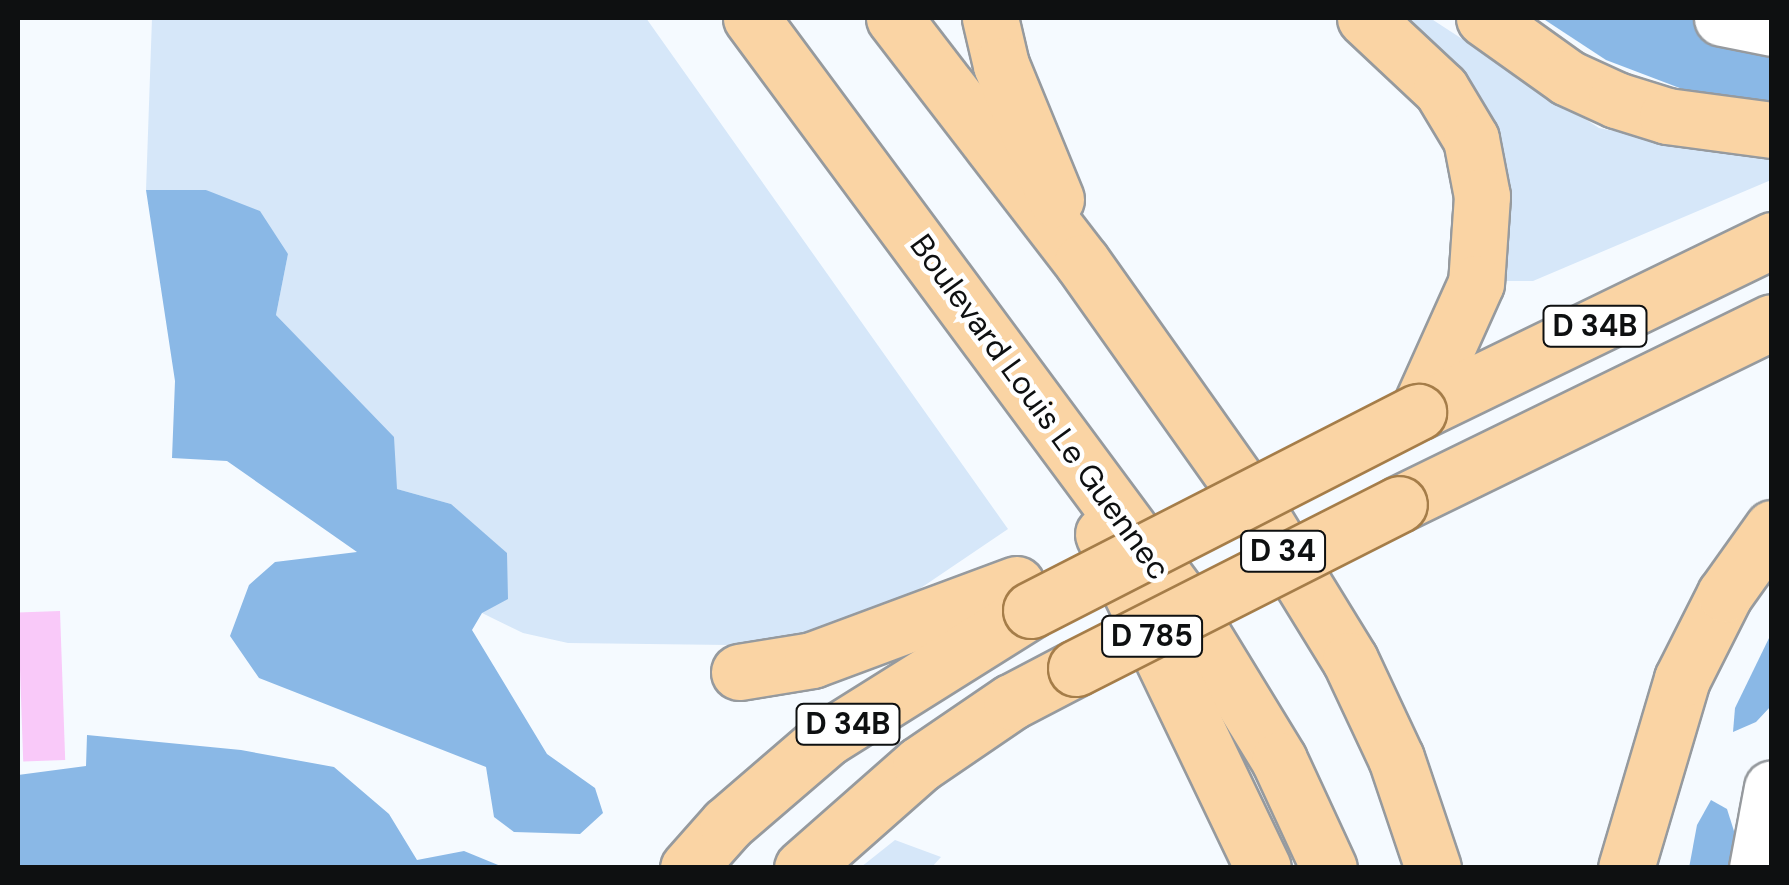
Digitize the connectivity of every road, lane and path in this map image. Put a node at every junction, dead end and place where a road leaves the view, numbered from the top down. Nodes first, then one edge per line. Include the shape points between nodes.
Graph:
1 (750, 18) edge
2 (894, 18) edge
3 (990, 18) edge
4 (1364, 18) edge
5 (1484, 18) edge
6 (1722, 18) edge
7 (1772, 28) edge
8 (1772, 130) edge
9 (1772, 240) edge
10 (1082, 262) junction
11 (1772, 322) edge
12 (1042, 404) junction
13 (1418, 412) junction
14 (1772, 528) edge
15 (1024, 597) junction
16 (739, 672) dead end
17 (1772, 788) edge
18 (688, 868) edge
19 (802, 868) edge
20 (1263, 868) edge
21 (1328, 868) edge
22 (1432, 868) edge
23 (1626, 868) edge
24 (1757, 868) edge

1 - 12 main road, Boulevard Louis Le Guennec
2 - 10 main road, D 34
3 - 10 main road via 1002,64
4 - 13 main road via 1441,88 1471,139 1482,196 1476,283
5 - 8 main road via 1568,78 1616,100 1667,116
6 - 7 street
9 - 13 main road, D 34B
10 - 22 main road, D 34 via 1257,509 1350,660 1396,758
11 - 19 main road, D 785, bridge via 1012,702 920,764
12 - 20 main road, D 785
12 - 21 main road, Boulevard Louis Le Guennec via 1231,675
13 - 15 main road, D 34B, bridge via 1192,524
14 - 23 main road via 1725,594 1682,680
15 - 16 main road via 812,660
15 - 18 main road, D 34B via 827,738 727,824
17 - 24 street

